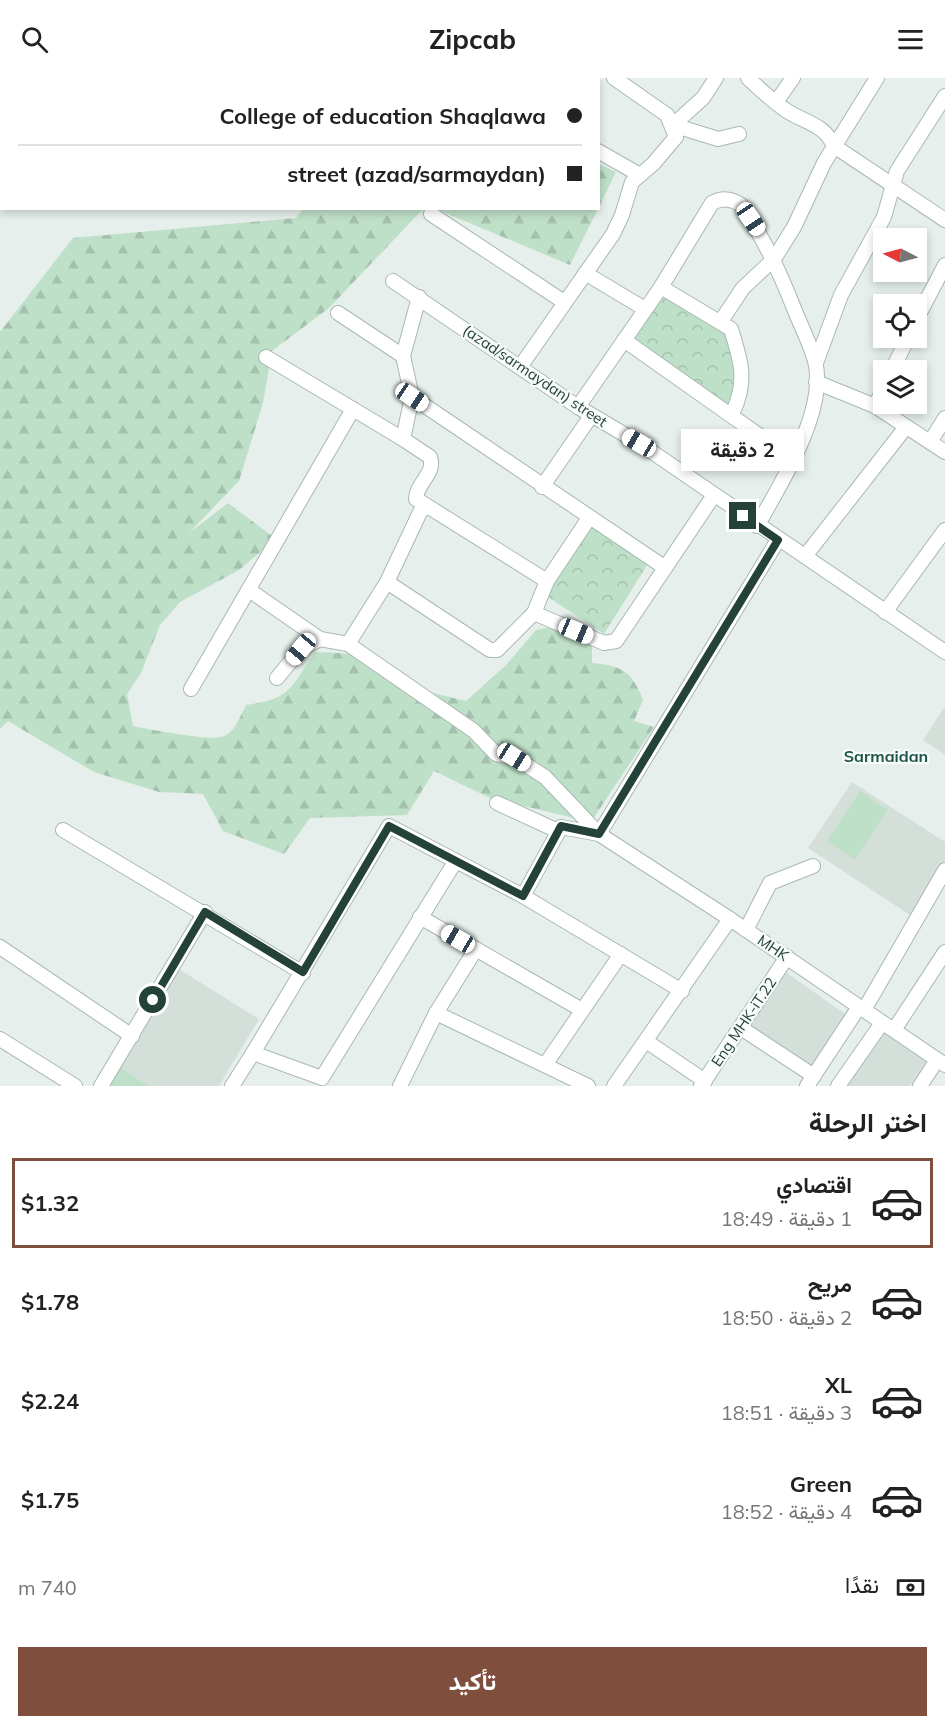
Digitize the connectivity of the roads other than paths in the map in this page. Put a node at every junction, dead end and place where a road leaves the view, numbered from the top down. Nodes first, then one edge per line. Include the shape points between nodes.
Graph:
1 (614, 78) edge
2 (716, 78) edge
3 (748, 78) edge
4 (793, 78) edge
5 (877, 78) edge
6 (634, 84) edge
7 (945, 96) edge
8 (776, 102) junction
9 (673, 125) junction
10 (739, 134) dead end
11 (834, 146) junction
12 (600, 152) edge
13 (640, 176) junction
14 (892, 186) junction
15 (431, 214) dead end
16 (945, 220) edge
17 (774, 259) junction
18 (945, 265) edge
19 (585, 273) junction
20 (393, 281) dead end
21 (661, 286) junction
22 (418, 297) junction
23 (927, 299) edge
24 (564, 302) junction
25 (645, 309) junction
26 (338, 313) dead end
27 (721, 321) junction
28 (624, 340) junction
29 (404, 356) junction
30 (266, 357) dead end
31 (816, 363) junction
32 (520, 367) junction
33 (816, 382) junction
34 (412, 397) junction
35 (873, 405) edge
36 (578, 407) junction
37 (353, 409) junction
38 (732, 414) junction
39 (887, 414) edge
40 (591, 416) junction
41 (945, 418) edge
42 (906, 427) junction
43 (400, 437) junction
44 (930, 442) junction
45 (945, 452) edge
46 (794, 460) junction
47 (542, 487) junction
48 (714, 495) junction
49 (428, 507) junction
50 (589, 518) junction
51 (757, 526) junction
52 (945, 530) edge
53 (778, 540) junction
54 (940, 547) edge
55 (806, 555) junction
56 (664, 567) junction
57 (547, 581) junction
58 (387, 582) junction
59 (249, 590) junction
60 (885, 612) junction
61 (534, 613) junction
62 (320, 639) junction
63 (348, 644) junction
64 (945, 652) edge
65 (277, 678) dead end
66 (191, 689) dead end
67 (497, 803) dead end
68 (63, 830) dead end
69 (558, 831) junction
70 (599, 834) junction
71 (454, 862) junction
72 (813, 866) dead end
73 (945, 870) edge
74 (523, 896) junction
75 (205, 912) junction
76 (420, 918) junction
77 (730, 919) junction
78 (746, 930) junction
79 (0, 946) edge
80 (476, 949) junction
81 (945, 952) edge
82 (621, 954) junction
83 (787, 957) junction
84 (303, 972) junction
85 (682, 991) junction
86 (862, 1009) junction
87 (582, 1010) junction
88 (436, 1013) junction
89 (888, 1027) junction
90 (741, 1028) junction
91 (132, 1036) junction
92 (0, 1040) edge
93 (646, 1041) junction
94 (253, 1053) junction
95 (941, 1063) edge
96 (544, 1065) junction
97 (810, 1081) edge
98 (703, 1083) edge
99 (75, 1086) edge
100 (101, 1086) edge
101 (232, 1086) edge
102 (400, 1086) edge
103 (588, 1086) edge
104 (614, 1086) edge
105 (838, 1086) edge
106 (920, 1086) edge

1 - 6 street
2 - 9 street via 703,98
3 - 8 street
4 - 8 street
5 - 11 street
6 - 9 street
7 - 14 street via 897,171
8 - 11 street via 818,125
9 - 10 street via 718,139
9 - 13 street via 676,137
11 - 14 street
11 - 17 street
12 - 13 street
13 - 19 street via 632,182 613,234
14 - 16 street
14 - 31 street via 884,217 841,295
15 - 24 street
17 - 21 street via 741,205 733,200 718,200 712,203
17 - 27 street via 743,288
17 - 31 street
18 - 23 street
19 - 24 street
19 - 25 street
20 - 22 street, (azad/sarmaydan) street
21 - 25 street
21 - 27 street
22 - 29 street
22 - 32 street, (azad/sarmaydan) street
24 - 32 street
25 - 28 street
26 - 29 street
27 - 38 street via 731,329 741,363 742,394
28 - 36 street
28 - 38 street
29 - 34 street
30 - 37 street
31 - 33 street
32 - 36 street, (azad/sarmaydan) street
33 - 35 street
33 - 46 street via 808,425
34 - 43 street via 403,439
34 - 47 street
36 - 40 street, (azad/sarmaydan) street
37 - 43 street
37 - 59 street
38 - 46 street
39 - 42 street
40 - 47 street
40 - 48 street, (azad/sarmaydan) street via 639,443
41 - 44 street
42 - 44 street
42 - 55 street
43 - 49 street via 430,457 432,468 416,496
44 - 45 street
46 - 51 street
47 - 50 street
48 - 51 street, (azad/sarmaydan) street
48 - 56 street
49 - 57 street
49 - 58 street via 421,510
50 - 56 street
50 - 57 street
51 - 53 street, (azad/sarmaydan) street
52 - 54 street
53 - 55 street, (azad/sarmaydan) street
53 - 70 street
54 - 60 street
55 - 60 street, (azad/sarmaydan) street
56 - 61 street via 616,641 604,643
57 - 61 street
58 - 61 street via 490,650 505,645
58 - 63 street
59 - 62 street
59 - 66 street
60 - 64 street, (azad/sarmaydan) street
62 - 63 street
62 - 65 street via 301,649
63 - 70 street via 474,731 496,754 514,757 545,777
67 - 69 street
68 - 75 street
69 - 70 street via 561,826
69 - 74 street
70 - 77 street, MHK
71 - 74 street
71 - 76 street
71 - 84 street via 389,826
72 - 78 street via 770,883
73 - 86 street
74 - 82 street
75 - 84 street
75 - 91 street
76 - 80 street
76 - 94 street via 322,1078
77 - 78 street, MHK
77 - 85 street
78 - 83 street, MHK
79 - 91 street
80 - 87 street
80 - 88 street
81 - 89 street
82 - 85 street
82 - 87 street
83 - 86 street, MHK
83 - 90 street, Eng MHK-iT.22
84 - 94 street
85 - 93 street
86 - 89 street, MHK
86 - 97 street
87 - 96 street
88 - 96 street
88 - 102 street
89 - 95 street, MHK
89 - 105 street
90 - 97 street
90 - 98 street, Eng MHK-iT.22
91 - 100 street
92 - 99 street
93 - 98 street
93 - 104 street
94 - 101 street
95 - 106 street
96 - 103 street

